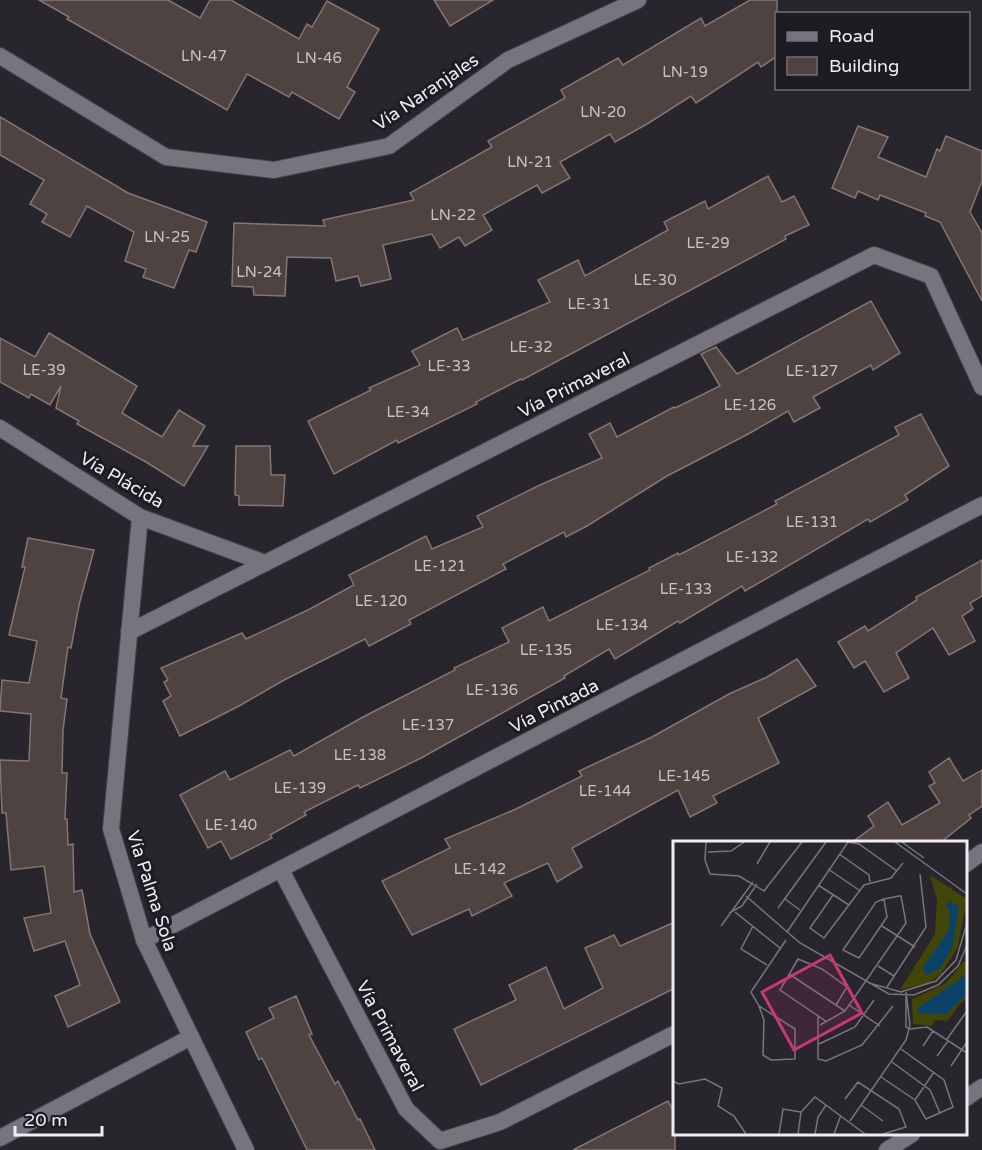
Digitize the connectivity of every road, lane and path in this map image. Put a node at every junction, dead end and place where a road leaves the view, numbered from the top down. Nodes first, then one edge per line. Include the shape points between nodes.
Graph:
1 (638, 0) edge
2 (0, 56) edge
3 (982, 387) edge
4 (0, 428) edge
5 (982, 505) edge
6 (140, 517) junction
7 (265, 563) junction
8 (129, 632) junction
9 (982, 852) edge
10 (967, 863) edge
11 (281, 870) junction
12 (144, 940) junction
13 (673, 1035) edge
14 (191, 1037) junction
15 (982, 1087) edge
16 (967, 1097) edge
17 (910, 1135) edge
18 (0, 1138) edge
19 (246, 1150) edge
20 (887, 1150) edge

1 - 2 street, Vía Naranjales via 508,60 389,146 274,170 166,157
3 - 7 street, Vía Primaveral via 931,276 874,255
4 - 6 street, Vía Plácida
5 - 11 street, Vía Pintada
6 - 7 street, Vía Plácida
6 - 8 street, Vía Palma Sola
7 - 8 street, Vía Primaveral
8 - 12 street, Vía Palma Sola via 111,829
9 - 10 street
11 - 12 street, Vía Pintada
11 - 13 street, Vía Primaveral via 406,1109 440,1141 500,1122
12 - 14 street, Vía Palma Sola
14 - 18 street
14 - 19 street, Vía Palma Sola
15 - 16 street
17 - 20 street

